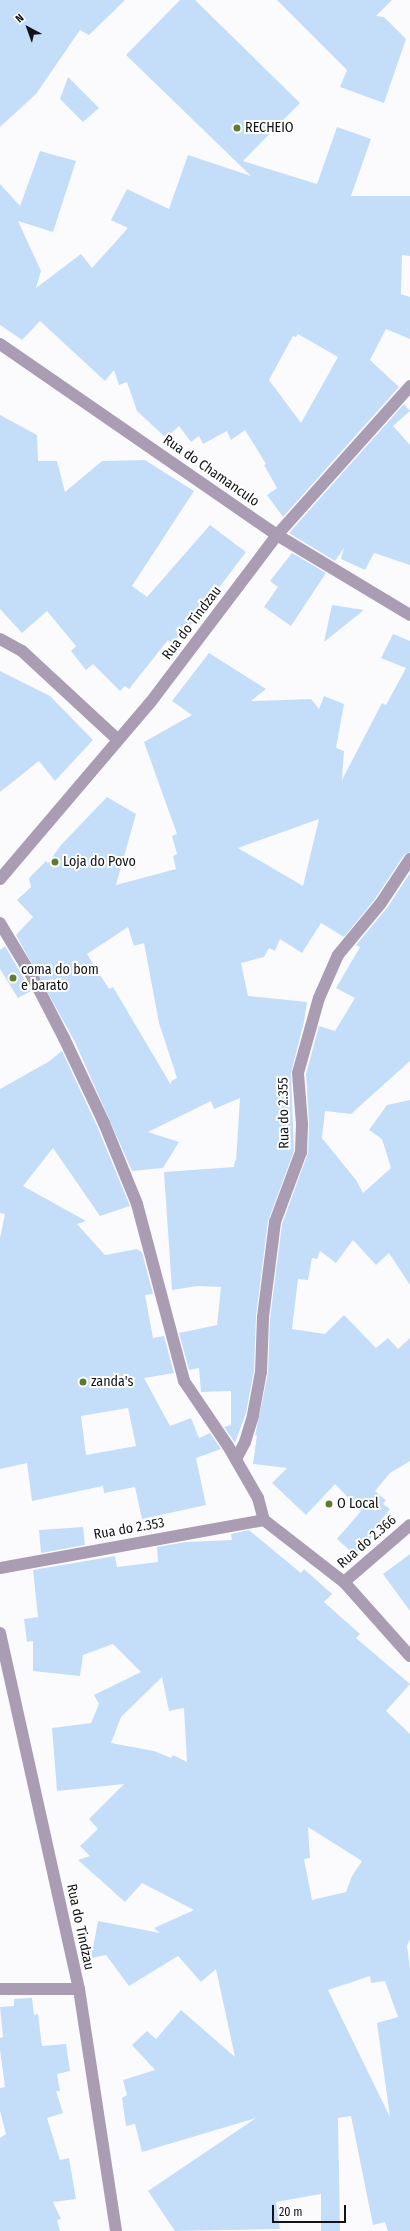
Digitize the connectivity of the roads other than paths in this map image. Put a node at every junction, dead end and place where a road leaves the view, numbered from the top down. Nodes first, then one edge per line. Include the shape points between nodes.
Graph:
1 (0, 344) edge
2 (410, 386) edge
3 (277, 535) junction
4 (410, 615) edge
5 (0, 639) edge
6 (118, 740) junction
7 (410, 859) edge
8 (0, 879) edge
9 (0, 923) edge
10 (236, 1459) junction
11 (264, 1520) junction
12 (410, 1525) edge
13 (0, 1568) edge
14 (344, 1582) junction
15 (0, 1633) edge
16 (410, 1656) edge
17 (0, 1989) edge
18 (78, 1989) junction
19 (116, 2231) edge

1 - 3 street, Rua do Chamanculo
2 - 3 street, Rua do Tindzau
3 - 4 street, Rua do Chamanculo
3 - 6 street, Rua do Tindzau via 150,703
5 - 6 street via 22,651
6 - 8 street, Rua do Tindzau
7 - 10 street, Rua do 2.355 via 381,903 338,956 319,998 298,1073 302,1124 301,1152 275,1222 263,1317 261,1372 247,1435
9 - 10 street via 33,978 64,1038 104,1123 137,1204 184,1382
10 - 11 street via 258,1498
11 - 13 street, Rua do 2.353
11 - 14 street
12 - 14 street, Rua do 2.366
14 - 16 street
15 - 18 street, Rua do Tindzau
17 - 18 street
18 - 19 street, Rua do Tindzau

